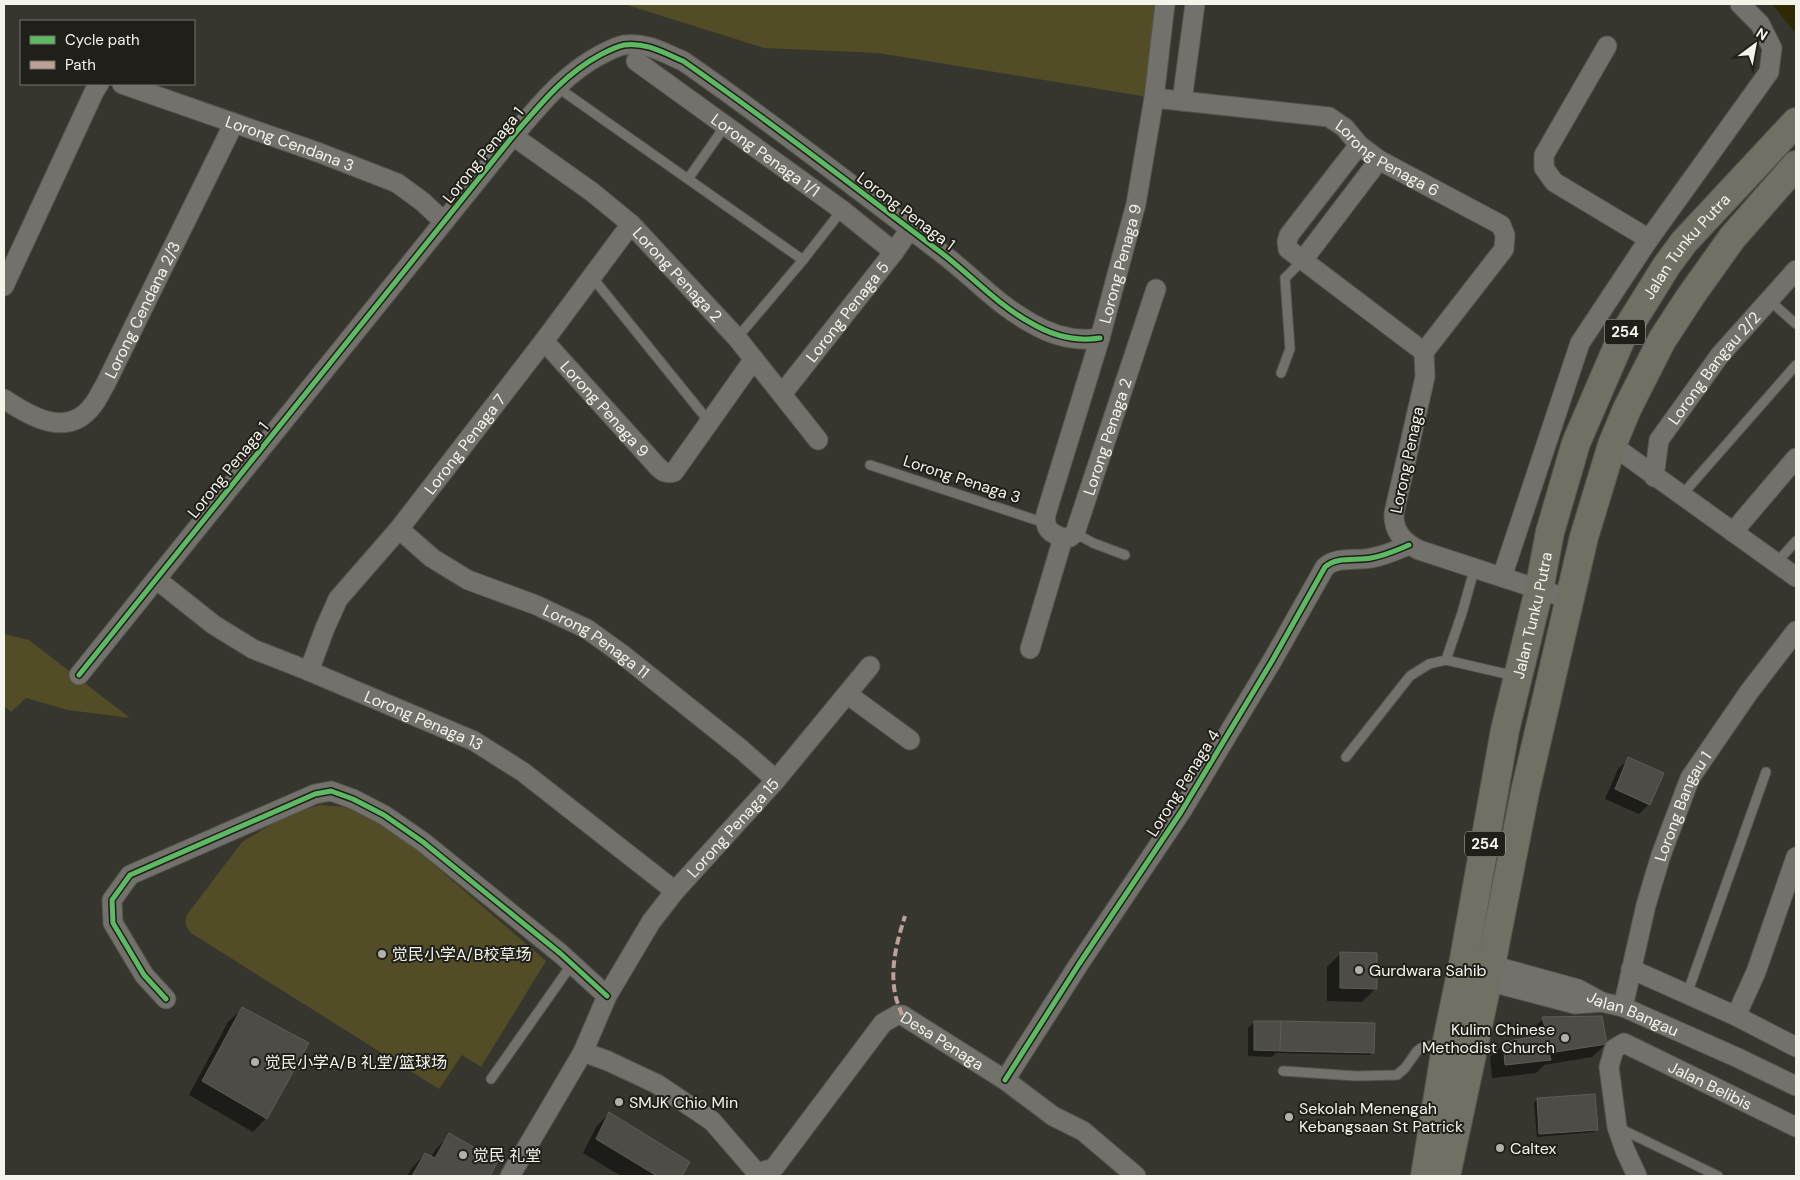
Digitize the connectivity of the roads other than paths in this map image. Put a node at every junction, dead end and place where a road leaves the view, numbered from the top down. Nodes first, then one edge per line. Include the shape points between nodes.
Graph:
1 (1165, 4) edge
2 (1195, 4) edge
3 (1740, 4) edge
4 (1607, 46) dead end
5 (636, 61) dead end
6 (98, 85) edge
7 (125, 85) edge
8 (557, 86) junction
9 (1154, 98) junction
10 (1182, 101) junction
11 (1796, 122) edge
12 (234, 123) junction
13 (725, 126) junction
14 (513, 136) junction
15 (1359, 145) junction
16 (1378, 160) junction
17 (1796, 165) edge
18 (688, 179) junction
19 (842, 210) junction
20 (444, 222) junction
21 (631, 224) junction
22 (910, 229) junction
23 (1649, 239) junction
24 (894, 252) junction
25 (804, 260) junction
26 (1303, 260) junction
27 (1796, 270) edge
28 (592, 277) junction
29 (4, 286) edge
30 (1156, 289) dead end
31 (1770, 300) junction
32 (1796, 324) edge
33 (737, 338) junction
34 (1100, 338) junction
35 (544, 341) junction
36 (1424, 352) junction
37 (754, 359) junction
38 (1796, 365) edge
39 (1281, 373) dead end
40 (782, 394) junction
41 (4, 399) edge
42 (710, 424) junction
43 (818, 440) dead end
44 (1612, 445) junction
45 (1796, 458) edge
46 (870, 465) dead end
47 (1654, 477) junction
48 (1681, 496) junction
49 (1045, 523) junction
50 (399, 529) junction
51 (1733, 532) junction
52 (1069, 536) junction
53 (1796, 541) edge
54 (1409, 545) junction
55 (1125, 555) dead end
56 (1777, 562) junction
57 (1475, 567) junction
58 (1502, 577) junction
59 (1796, 577) edge
60 (156, 580) junction
61 (1539, 590) junction
62 (1569, 598) junction
63 (1796, 631) edge
64 (1030, 648) dead end
65 (1446, 660) junction
66 (870, 666) dead end
67 (309, 670) junction
68 (79, 675) dead end
69 (1518, 677) junction
70 (847, 694) junction
71 (910, 740) dead end
72 (1346, 757) dead end
73 (1766, 772) dead end
74 (776, 780) junction
75 (1796, 857) edge
76 (675, 891) junction
77 (572, 964) junction
78 (1463, 967) junction
79 (1631, 969) junction
80 (1489, 973) junction
81 (1517, 980) junction
82 (1687, 994) junction
83 (607, 996) junction
84 (166, 999) dead end
85 (1623, 1007) junction
86 (1736, 1016) junction
87 (1447, 1041) junction
88 (1796, 1047) edge
89 (583, 1052) junction
90 (1283, 1071) dead end
91 (491, 1079) dead end
92 (1005, 1080) junction
93 (1796, 1086) edge
94 (1617, 1127) junction
95 (1796, 1127) edge
96 (756, 1175) edge
97 (510, 1176) edge
98 (1136, 1176) edge
99 (1425, 1176) edge
100 (1446, 1176) edge
101 (1637, 1176) edge
102 (1718, 1176) edge

1 - 9 street, Lorong Penaga 9
2 - 10 street
3 - 23 street via 1760,24 1772,48 1769,72
4 - 23 street via 1544,155 1544,168 1554,182
5 - 13 street, Lorong Penaga 1/1
6 - 29 street
7 - 12 street, Lorong Cendana 3
8 - 14 street, Lorong Penaga 1
8 - 18 lane
8 - 22 street, Lorong Penaga 1 via 588,62 612,49 625,45 654,48 683,61 709,79
9 - 10 street, Lorong Penaga 6
9 - 34 street, Lorong Penaga 9 via 1136,204
10 - 15 street, Lorong Penaga 6 via 1329,117 1345,128
11 - 61 main road, Jalan Tunku Putra / 254 via 1684,242 1621,339 1576,443 1550,532
12 - 20 street, Lorong Cendana 3 via 397,183 424,202
12 - 41 street, Lorong Cendana 2/3 via 110,376 92,406 63,424 29,415
13 - 18 lane
13 - 19 street, Lorong Penaga 1/1
14 - 20 street, Lorong Penaga 1
14 - 21 street, Lorong Penaga 2
15 - 16 street, Lorong Penaga 6
15 - 26 street via 1289,235 1288,249
16 - 26 street
16 - 36 street, Lorong Penaga 6 via 1501,225 1506,235 1504,249
17 - 44 main road, Jalan Tunku Putra / 254 via 1732,238 1690,297 1662,340
18 - 25 lane
19 - 24 street, Lorong Penaga 1/1
19 - 25 lane
20 - 60 street, Lorong Penaga 1
21 - 28 street, Lorong Penaga 7
21 - 33 street, Lorong Penaga 2
22 - 24 street, Lorong Penaga 5
22 - 34 street, Lorong Penaga 1 via 999,302 1032,324 1064,338
23 - 58 street via 1580,343
24 - 40 street, Lorong Penaga 5
25 - 33 lane
26 - 36 street
26 - 39 lane via 1285,278 1290,349
27 - 31 street, Lorong Bangau 2/2
28 - 35 street, Lorong Penaga 7
28 - 42 lane
30 - 52 street, Lorong Penaga 2
31 - 32 lane
31 - 47 street, Lorong Bangau 2/2 via 1720,355 1659,440
33 - 37 street, Lorong Penaga 2
34 - 49 street, Lorong Penaga 9
35 - 42 street, Lorong Penaga 9 via 656,466 668,473 674,472
35 - 50 street, Lorong Penaga 7
36 - 54 street, Lorong Penaga via 1425,377 1394,513 1396,531
37 - 40 street, Lorong Penaga 2
37 - 42 street
38 - 48 lane
40 - 43 street, Lorong Penaga 2
44 - 47 street
44 - 62 main road, Jalan Tunku Putra / 254
45 - 51 street
46 - 49 lane, Lorong Penaga 3
47 - 48 street
48 - 51 street
49 - 52 street via 1052,532
50 - 67 street, Lorong Penaga 7 via 338,599
50 - 74 street, Lorong Penaga 11 via 432,558 468,580 536,605 588,629
51 - 56 street
52 - 55 lane
52 - 64 street, Lorong Penaga 2
53 - 56 lane
54 - 57 street
54 - 92 street, Lorong Penaga 4 via 1372,558 1330,562 1325,567 1181,812
56 - 59 street
57 - 58 street
57 - 65 lane
58 - 61 street
60 - 67 street, Lorong Penaga 13 via 214,625 253,650
60 - 68 street, Lorong Penaga 1
61 - 62 street
61 - 69 main road, Jalan Tunku Putra / 254
62 - 80 main road, Jalan Tunku Putra / 254 via 1525,792
63 - 79 street, Lorong Bangau 1 via 1690,778 1661,855
65 - 69 lane
65 - 72 lane via 1429,664 1410,676
66 - 70 street, Lorong Penaga 15
67 - 76 street, Lorong Penaga 13 via 474,741 523,772
69 - 78 main road, Jalan Tunku Putra / 254 via 1505,730
70 - 71 street
70 - 74 street, Lorong Penaga 15
73 - 82 lane
74 - 76 street, Lorong Penaga 15
75 - 86 street via 1756,972
76 - 83 street, Lorong Penaga 15 via 651,922
77 - 83 street
77 - 84 street via 423,842 384,815 331,791 315,794 130,876 112,900 113,923 144,976
77 - 91 lane
78 - 80 street
78 - 87 main road, Jalan Tunku Putra / 254
79 - 82 street
79 - 85 street, Lorong Bangau 1
80 - 81 street
80 - 81 street via 1492,995
80 - 81 street via 1499,954
80 - 100 main road, Jalan Tunku Putra / 254
81 - 85 street, Jalan Bangau via 1575,1004 1602,1002
82 - 86 street
83 - 89 street, Lorong Penaga 15
85 - 93 street, Jalan Bangau
86 - 88 street
87 - 90 lane via 1416,1051 1397,1075
87 - 99 main road, Jalan Tunku Putra / 254
89 - 96 street via 657,1084 712,1121
89 - 97 street, Lorong Penaga 15
92 - 96 street, Desa Penaga via 902,1015 897,1015 883,1023 774,1168
92 - 98 street, Desa Penaga via 1053,1116 1083,1131
94 - 95 street, Jalan Belibis via 1609,1067 1614,1049 1624,1043
94 - 101 street
94 - 102 lane

